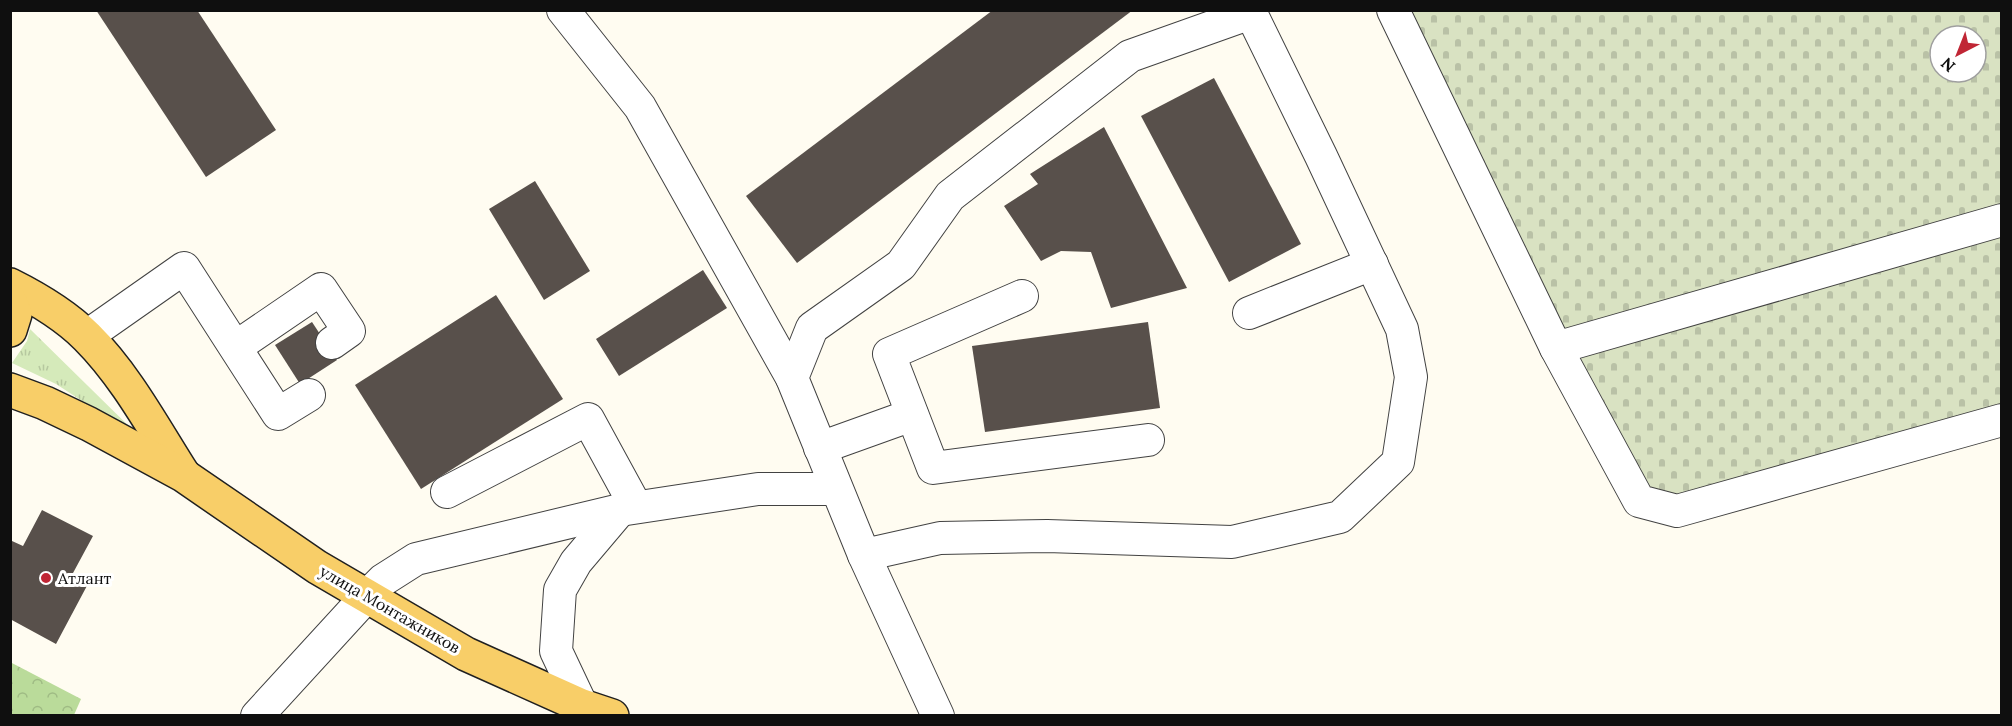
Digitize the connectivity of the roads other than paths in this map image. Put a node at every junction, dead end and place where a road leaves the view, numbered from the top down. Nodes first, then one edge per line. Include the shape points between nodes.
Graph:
1 (563, 10) edge
2 (1393, 10) edge
3 (1251, 12) edge
4 (2001, 219) edge
5 (1372, 264) junction
6 (10, 285) edge
7 (1022, 296) dead end
8 (10, 301) edge
9 (1249, 313) dead end
10 (10, 330) edge
11 (87, 336) junction
12 (332, 343) dead end
13 (236, 347) junction
14 (1556, 348) junction
15 (792, 378) junction
16 (10, 390) edge
17 (309, 395) dead end
18 (912, 415) junction
19 (2001, 420) edge
20 (1148, 440) dead end
21 (820, 448) junction
22 (183, 475) junction
23 (836, 489) junction
24 (447, 492) dead end
25 (628, 509) junction
26 (864, 555) junction
27 (366, 597) junction
28 (597, 711) edge
29 (257, 716) edge
30 (938, 716) edge

1 - 15 street via 640,108
2 - 14 street
3 - 5 street
3 - 15 street via 1130,56 950,196 901,265 812,328
4 - 14 street
5 - 9 street
5 - 26 street via 1402,329 1411,377 1398,462 1340,517 1232,542 1047,536 940,538
6 - 11 main road, улица Монтажников via 42,302
7 - 18 street via 890,354
8 - 10 main road via 15,315
11 - 13 street via 184,268
11 - 22 main road, улица Монтажников via 122,378
12 - 13 street via 349,332 321,289
13 - 17 street via 278,414
14 - 19 street via 1639,501 1677,511
15 - 21 street
16 - 22 main road, улица Монтажников via 81,420
18 - 20 street via 933,468
18 - 21 street
21 - 23 street
22 - 27 main road, улица Монтажников
23 - 25 street via 758,489
23 - 26 street
24 - 25 street via 588,419
25 - 27 street via 416,559 383,580
25 - 28 street via 576,562 560,590 556,651
26 - 30 street
27 - 28 main road, улица Монтажников via 466,654
27 - 29 street

